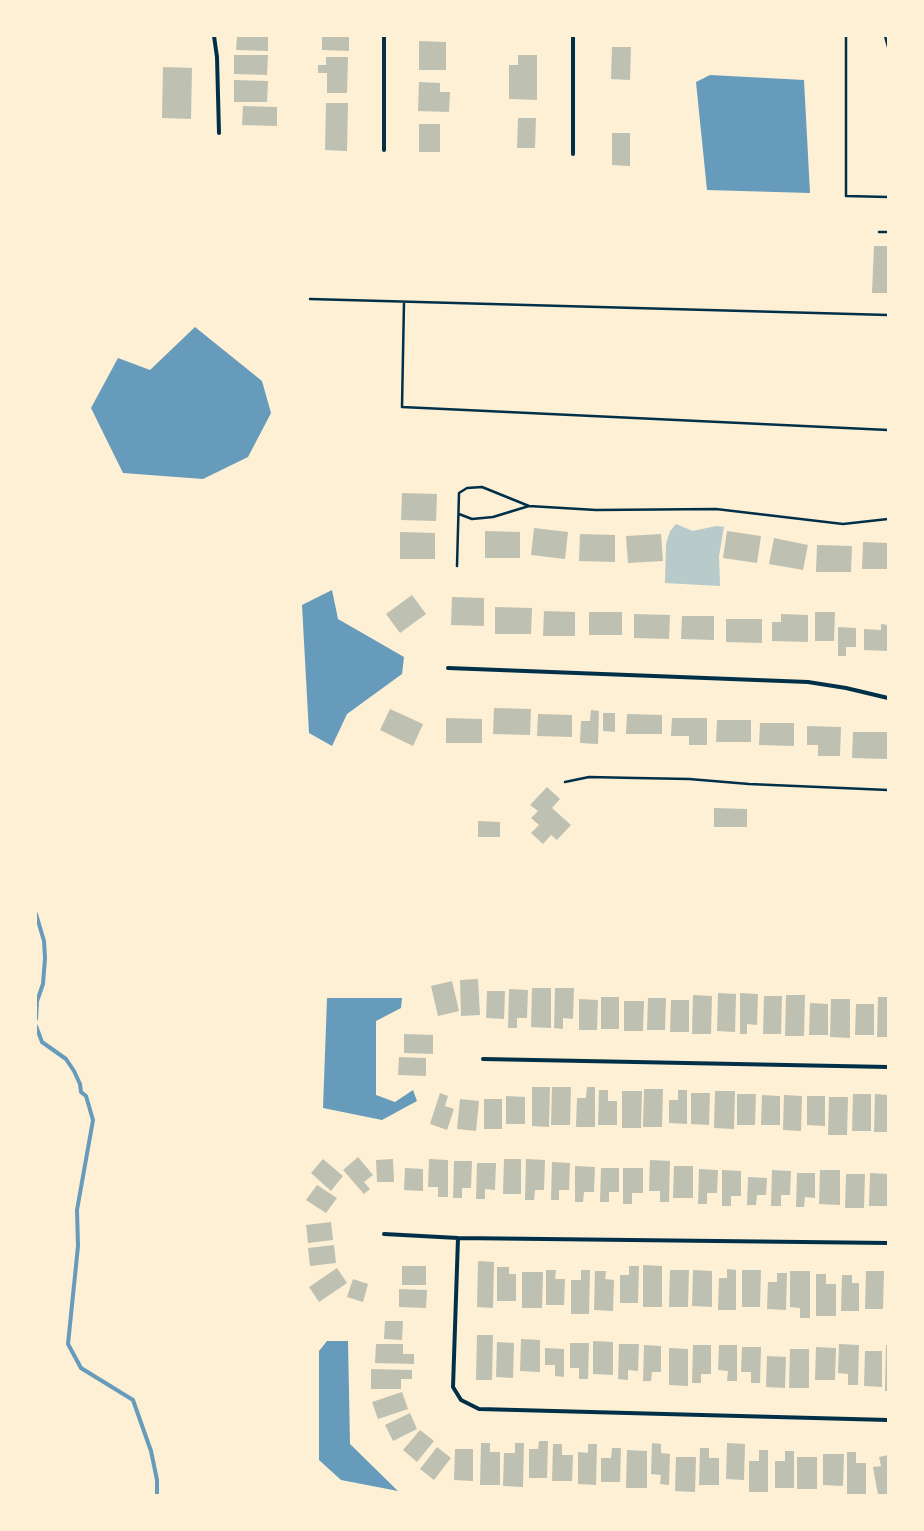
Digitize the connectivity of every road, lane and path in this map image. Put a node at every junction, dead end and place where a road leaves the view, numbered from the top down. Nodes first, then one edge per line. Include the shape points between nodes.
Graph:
1 (214, 36) edge
2 (384, 36) edge
3 (573, 36) edge
4 (846, 36) edge
5 (885, 36) edge
6 (888, 47) edge
7 (219, 133) dead end
8 (384, 150) dead end
9 (573, 154) dead end
10 (888, 197) edge
11 (878, 232) dead end
12 (888, 232) edge
13 (310, 299) dead end
14 (404, 302) junction
15 (888, 315) edge
16 (888, 430) edge
17 (529, 506) junction
18 (458, 514) junction
19 (888, 519) edge
20 (457, 566) dead end
21 (448, 668) dead end
22 (888, 698) edge
23 (565, 782) dead end
24 (888, 790) edge
25 (483, 1059) dead end
26 (888, 1067) edge
27 (384, 1234) dead end
28 (458, 1238) junction
29 (888, 1243) edge
30 (888, 1420) edge

1 - 7 street
2 - 8 street
3 - 9 street
4 - 10 lane via 846,196
5 - 6 lane
11 - 12 lane
13 - 14 lane
14 - 15 lane
14 - 16 lane via 402,407
17 - 18 lane via 500,515 472,519
17 - 18 lane via 482,487 467,488 459,492
17 - 19 lane via 596,510 716,509 843,524
18 - 20 lane
21 - 22 street via 808,682
23 - 24 lane via 589,777 689,779
25 - 26 street
27 - 28 street
28 - 29 street
28 - 30 street via 453,1387 460,1400 479,1409

